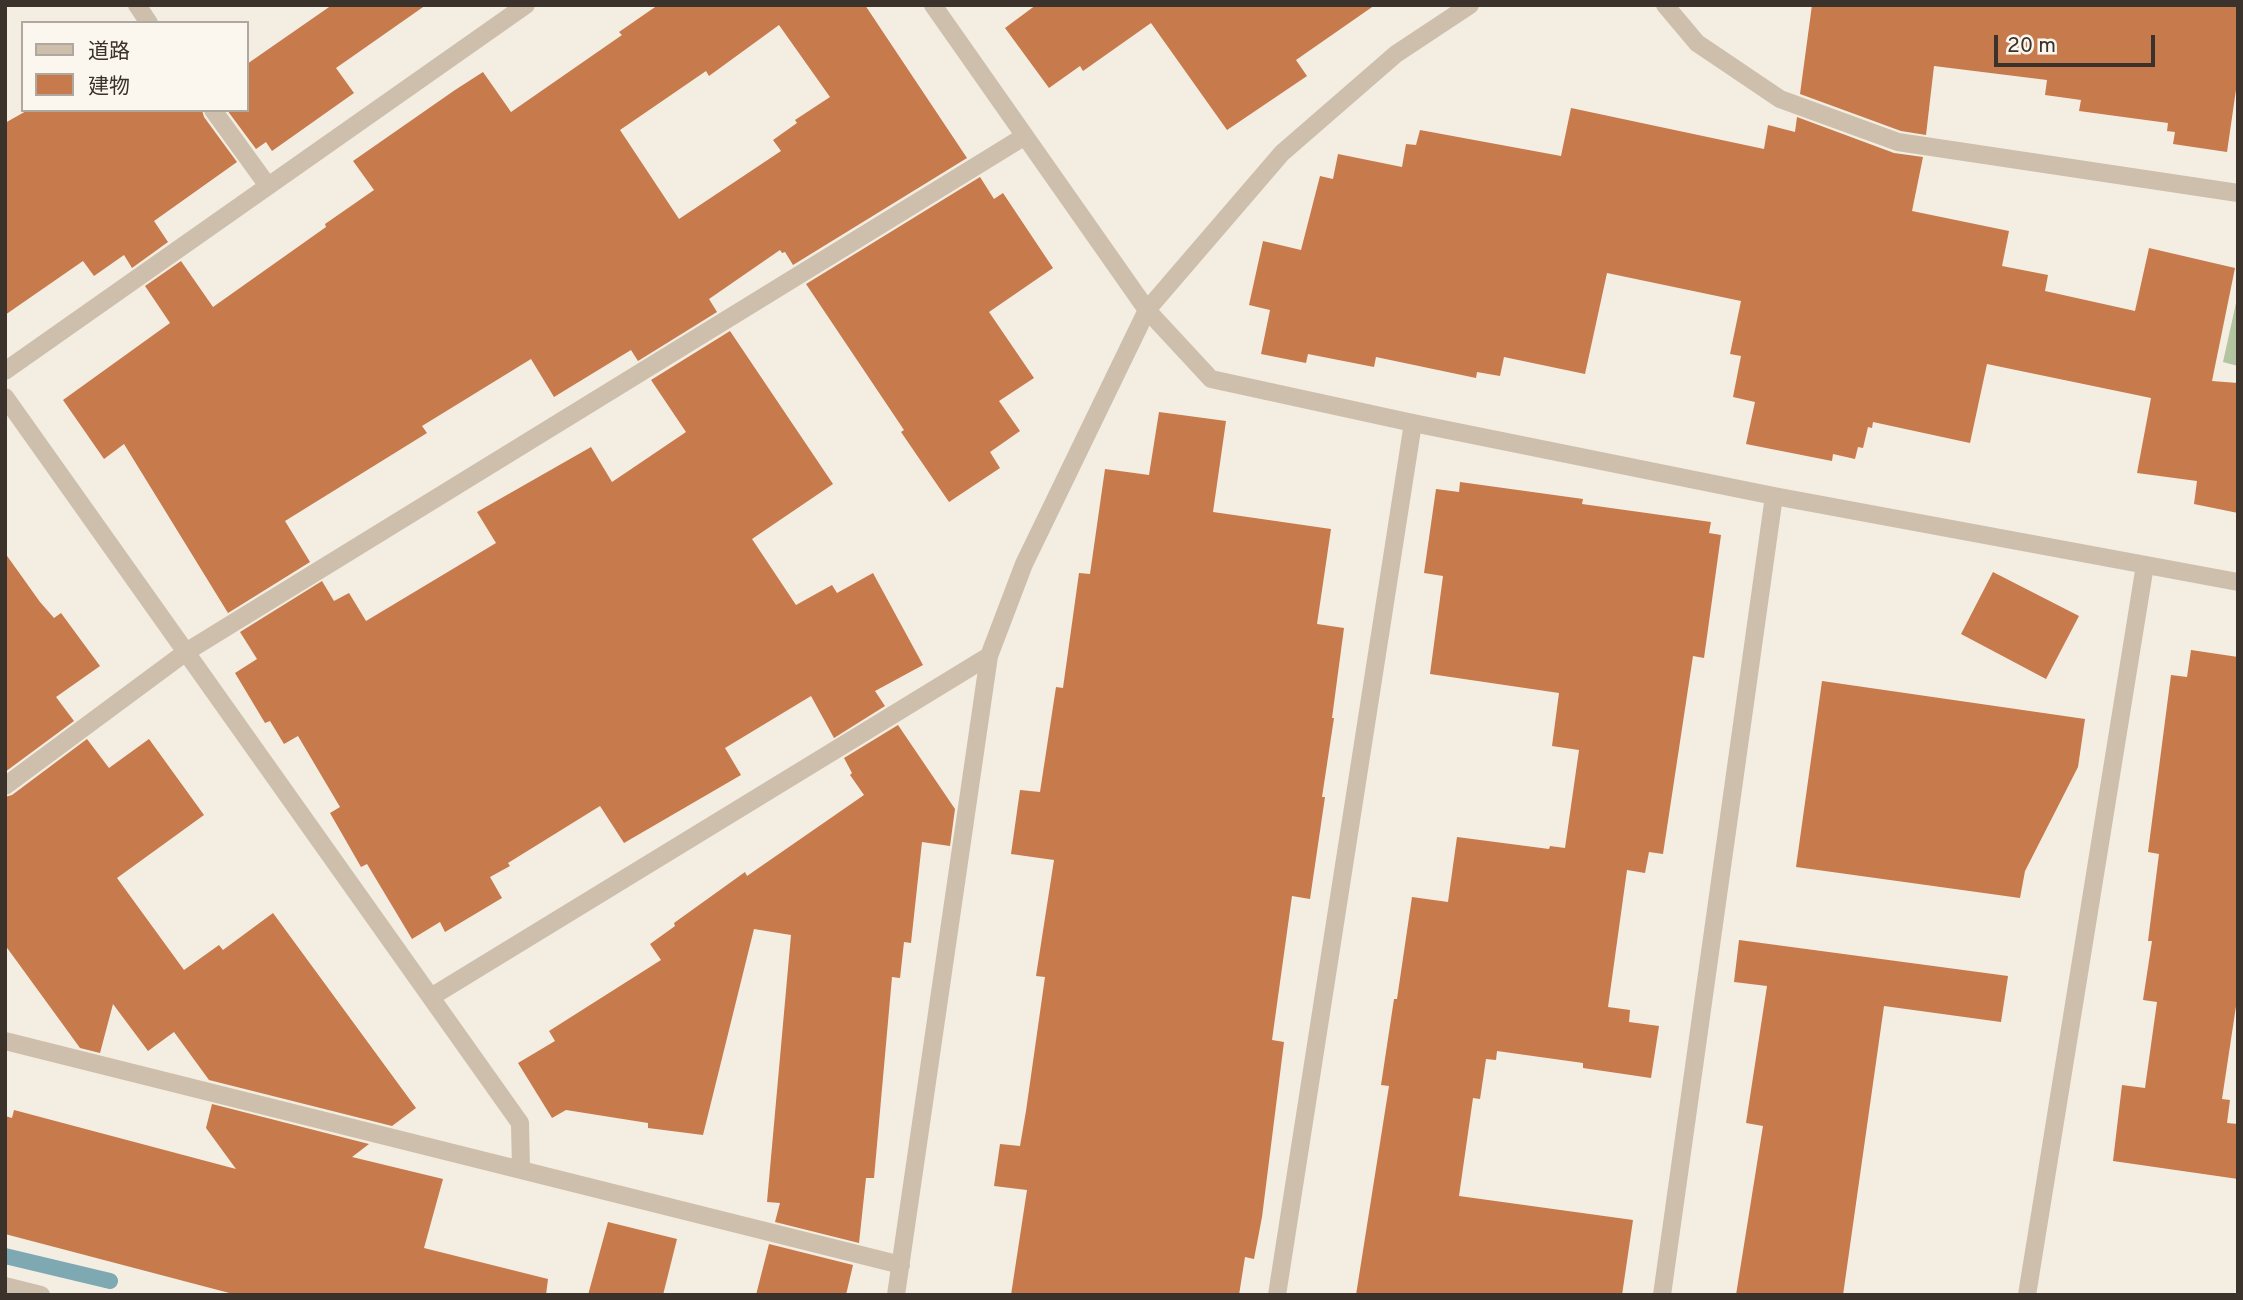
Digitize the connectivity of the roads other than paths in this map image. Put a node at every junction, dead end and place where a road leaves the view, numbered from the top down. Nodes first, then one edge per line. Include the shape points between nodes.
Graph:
1 (137, 5) edge
2 (526, 5) edge
3 (933, 5) edge
4 (1470, 5) edge
5 (1665, 5) edge
6 (148, 21) edge
7 (214, 112) edge
8 (1025, 136) junction
9 (268, 186) junction
10 (2238, 193) edge
11 (1147, 310) junction
12 (5, 371) edge
13 (5, 397) edge
14 (1413, 423) junction
15 (1774, 496) junction
16 (2145, 565) junction
17 (2238, 582) edge
18 (186, 652) junction
19 (989, 656) junction
20 (5, 786) edge
21 (430, 997) junction
22 (5, 1041) edge
23 (521, 1168) junction
24 (901, 1265) junction
25 (5, 1286) edge
26 (41, 1295) edge
27 (896, 1295) edge
28 (1277, 1295) edge
29 (1662, 1295) edge
30 (2027, 1295) edge

1 - 6 street
2 - 9 street
3 - 8 street
4 - 11 street via 1396,54 1282,153
5 - 10 street via 1697,43 1780,99 1898,142
7 - 9 street
8 - 11 street
8 - 18 street
9 - 12 street
11 - 14 street via 1210,379
11 - 19 street via 1024,564
13 - 18 street
14 - 15 street
14 - 28 street
15 - 16 street
15 - 29 street
16 - 17 street
16 - 30 street
18 - 20 street
18 - 21 street
19 - 21 street
19 - 24 street
21 - 23 street via 520,1123
22 - 23 street
23 - 24 street
24 - 27 street
25 - 26 street

